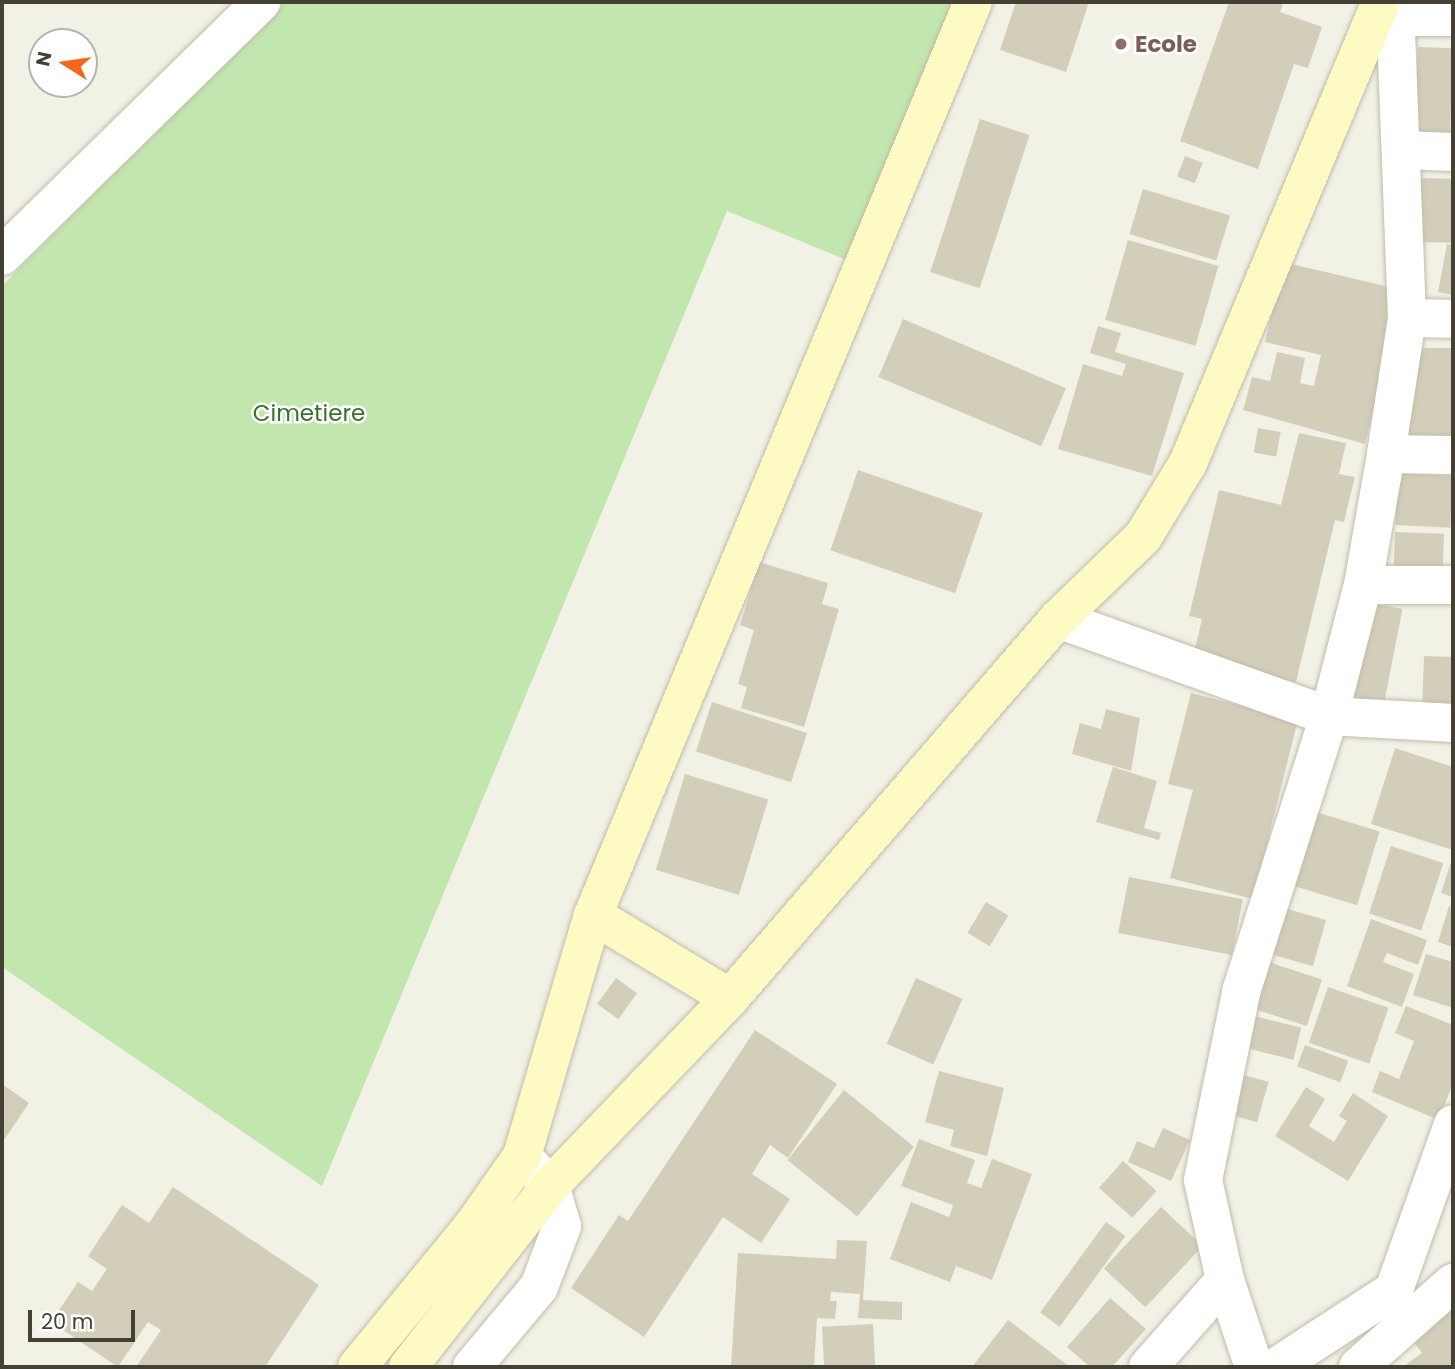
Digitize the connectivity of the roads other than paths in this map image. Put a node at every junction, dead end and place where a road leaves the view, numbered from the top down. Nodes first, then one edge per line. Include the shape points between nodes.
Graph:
1 (261, 2) edge
2 (973, 2) edge
3 (1390, 7) edge
4 (1453, 17) edge
5 (1404, 150) junction
6 (1453, 152) edge
7 (2, 256) edge
8 (1407, 318) junction
9 (1453, 319) edge
10 (1386, 454) junction
11 (1453, 456) edge
12 (1363, 585) junction
13 (1453, 585) edge
14 (1058, 619) junction
15 (1329, 716) junction
16 (1453, 723) edge
17 (593, 915) junction
18 (730, 998) junction
19 (1453, 1124) edge
20 (523, 1156) junction
21 (550, 1186) junction
22 (1225, 1280) junction
23 (1453, 1283) edge
24 (357, 1367) edge
25 (408, 1367) edge
26 (472, 1367) edge
27 (1148, 1367) edge
28 (1254, 1367) edge
29 (1276, 1367) edge
30 (1358, 1367) edge

1 - 7 street
2 - 17 main road
3 - 4 street
3 - 5 street
3 - 14 main road via 1188,463 1143,537
5 - 6 street
5 - 8 street
8 - 9 street
8 - 10 street
10 - 11 street
10 - 12 street
12 - 13 street
12 - 15 street
14 - 15 street
14 - 18 main road
15 - 16 street
15 - 22 street via 1242,989 1203,1180
17 - 18 main road
17 - 20 main road
18 - 21 main road
19 - 29 street via 1394,1290
20 - 21 street
20 - 24 main road via 473,1226
21 - 25 main road
21 - 26 street via 562,1226 552,1265
22 - 27 street
22 - 28 street
23 - 30 street

